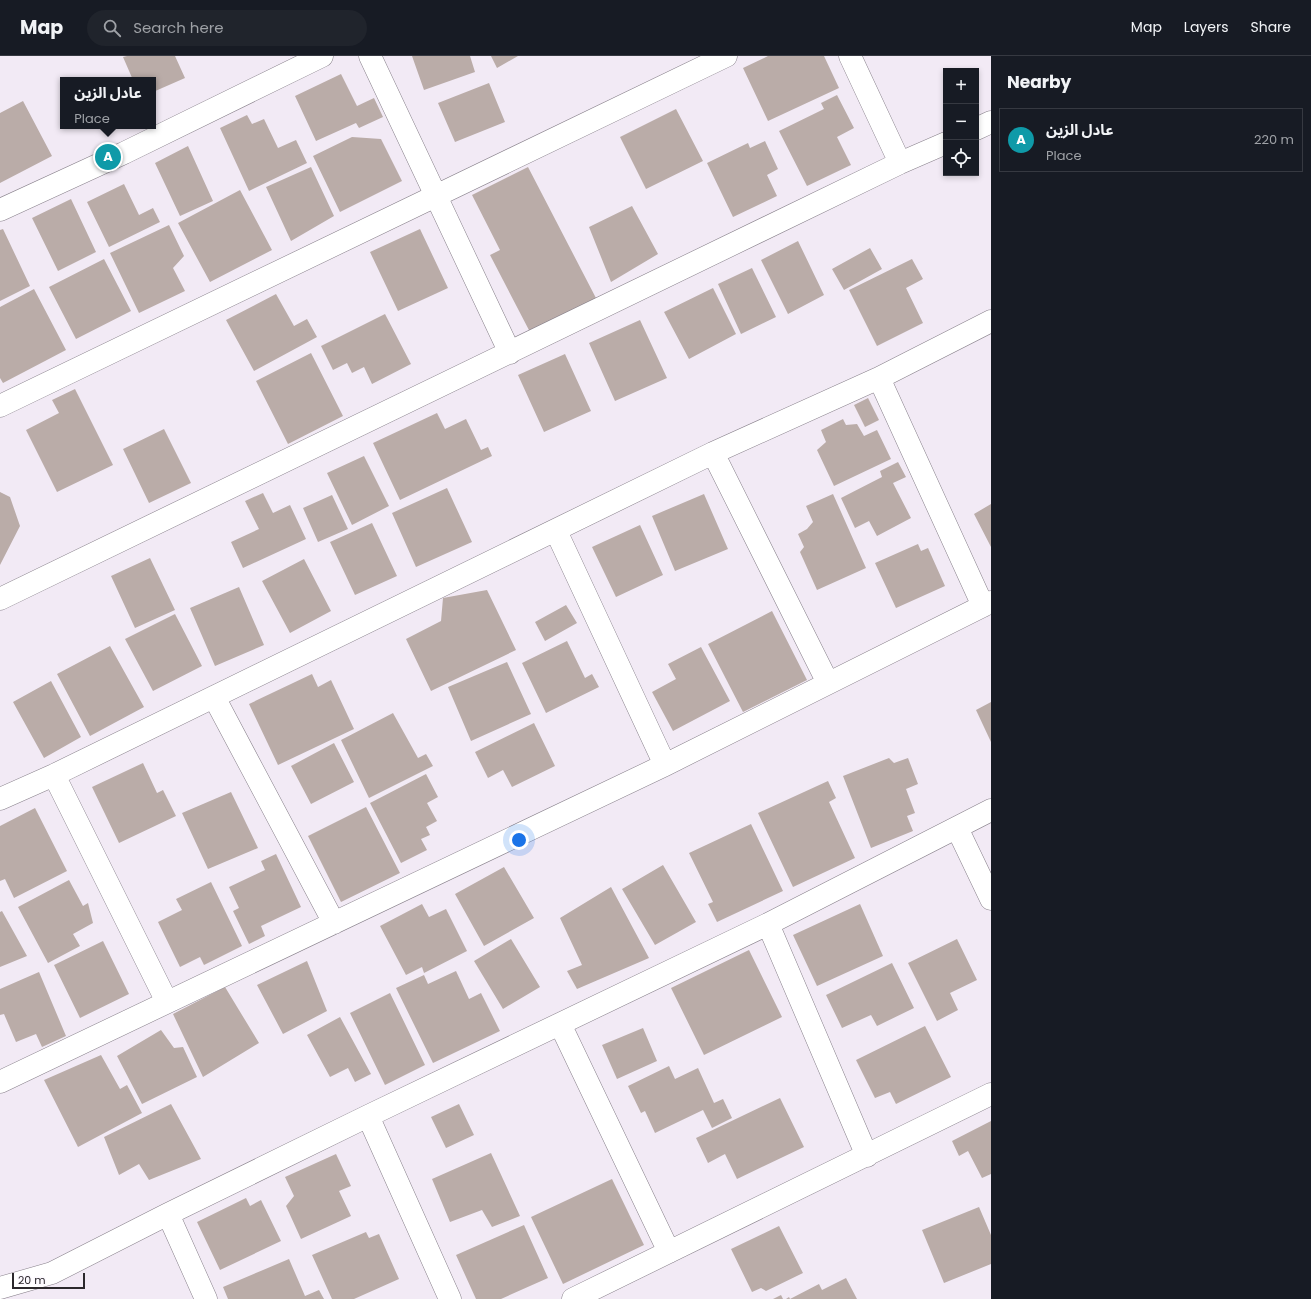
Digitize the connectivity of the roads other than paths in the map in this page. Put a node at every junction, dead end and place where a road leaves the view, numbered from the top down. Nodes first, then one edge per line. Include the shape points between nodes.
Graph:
1 (322, 56) edge
2 (370, 56) edge
3 (726, 56) edge
4 (850, 56) edge
5 (991, 122) edge
6 (979, 128) edge
7 (943, 144) edge
8 (900, 163) junction
9 (436, 196) junction
10 (0, 210) edge
11 (991, 321) edge
12 (510, 353) junction
13 (879, 378) junction
14 (0, 406) edge
15 (713, 453) junction
16 (556, 531) junction
17 (0, 599) edge
18 (987, 604) edge
19 (828, 683) junction
20 (214, 697) junction
21 (665, 765) junction
22 (54, 775) junction
23 (0, 799) edge
24 (991, 810) edge
25 (957, 828) junction
26 (991, 899) edge
27 (334, 923) junction
28 (768, 924) junction
29 (167, 1002) junction
30 (560, 1024) junction
31 (0, 1082) edge
32 (991, 1094) edge
33 (368, 1116) junction
34 (867, 1156) junction
35 (168, 1214) junction
36 (669, 1252) junction
37 (0, 1288) edge
38 (2, 1299) edge
39 (206, 1299) edge
40 (450, 1299) edge
41 (573, 1299) edge

1 - 10 street via 124,153
2 - 9 street
3 - 9 street
4 - 8 street
5 - 6 street
7 - 8 street
8 - 12 street
9 - 12 street
9 - 14 street
11 - 13 street
12 - 17 street
13 - 15 street
13 - 18 street
15 - 16 street
15 - 19 street
16 - 20 street
16 - 21 street
18 - 19 street
19 - 21 street
20 - 22 street
20 - 27 street
21 - 27 street
22 - 23 street
22 - 29 street
24 - 25 street
25 - 26 street
25 - 28 street
27 - 29 street
28 - 30 street
28 - 34 street
29 - 31 street
30 - 33 street
30 - 36 street
32 - 34 street
33 - 35 street
33 - 40 street
34 - 36 street
35 - 37 street via 52,1273
35 - 39 street
36 - 41 street
37 - 38 street

